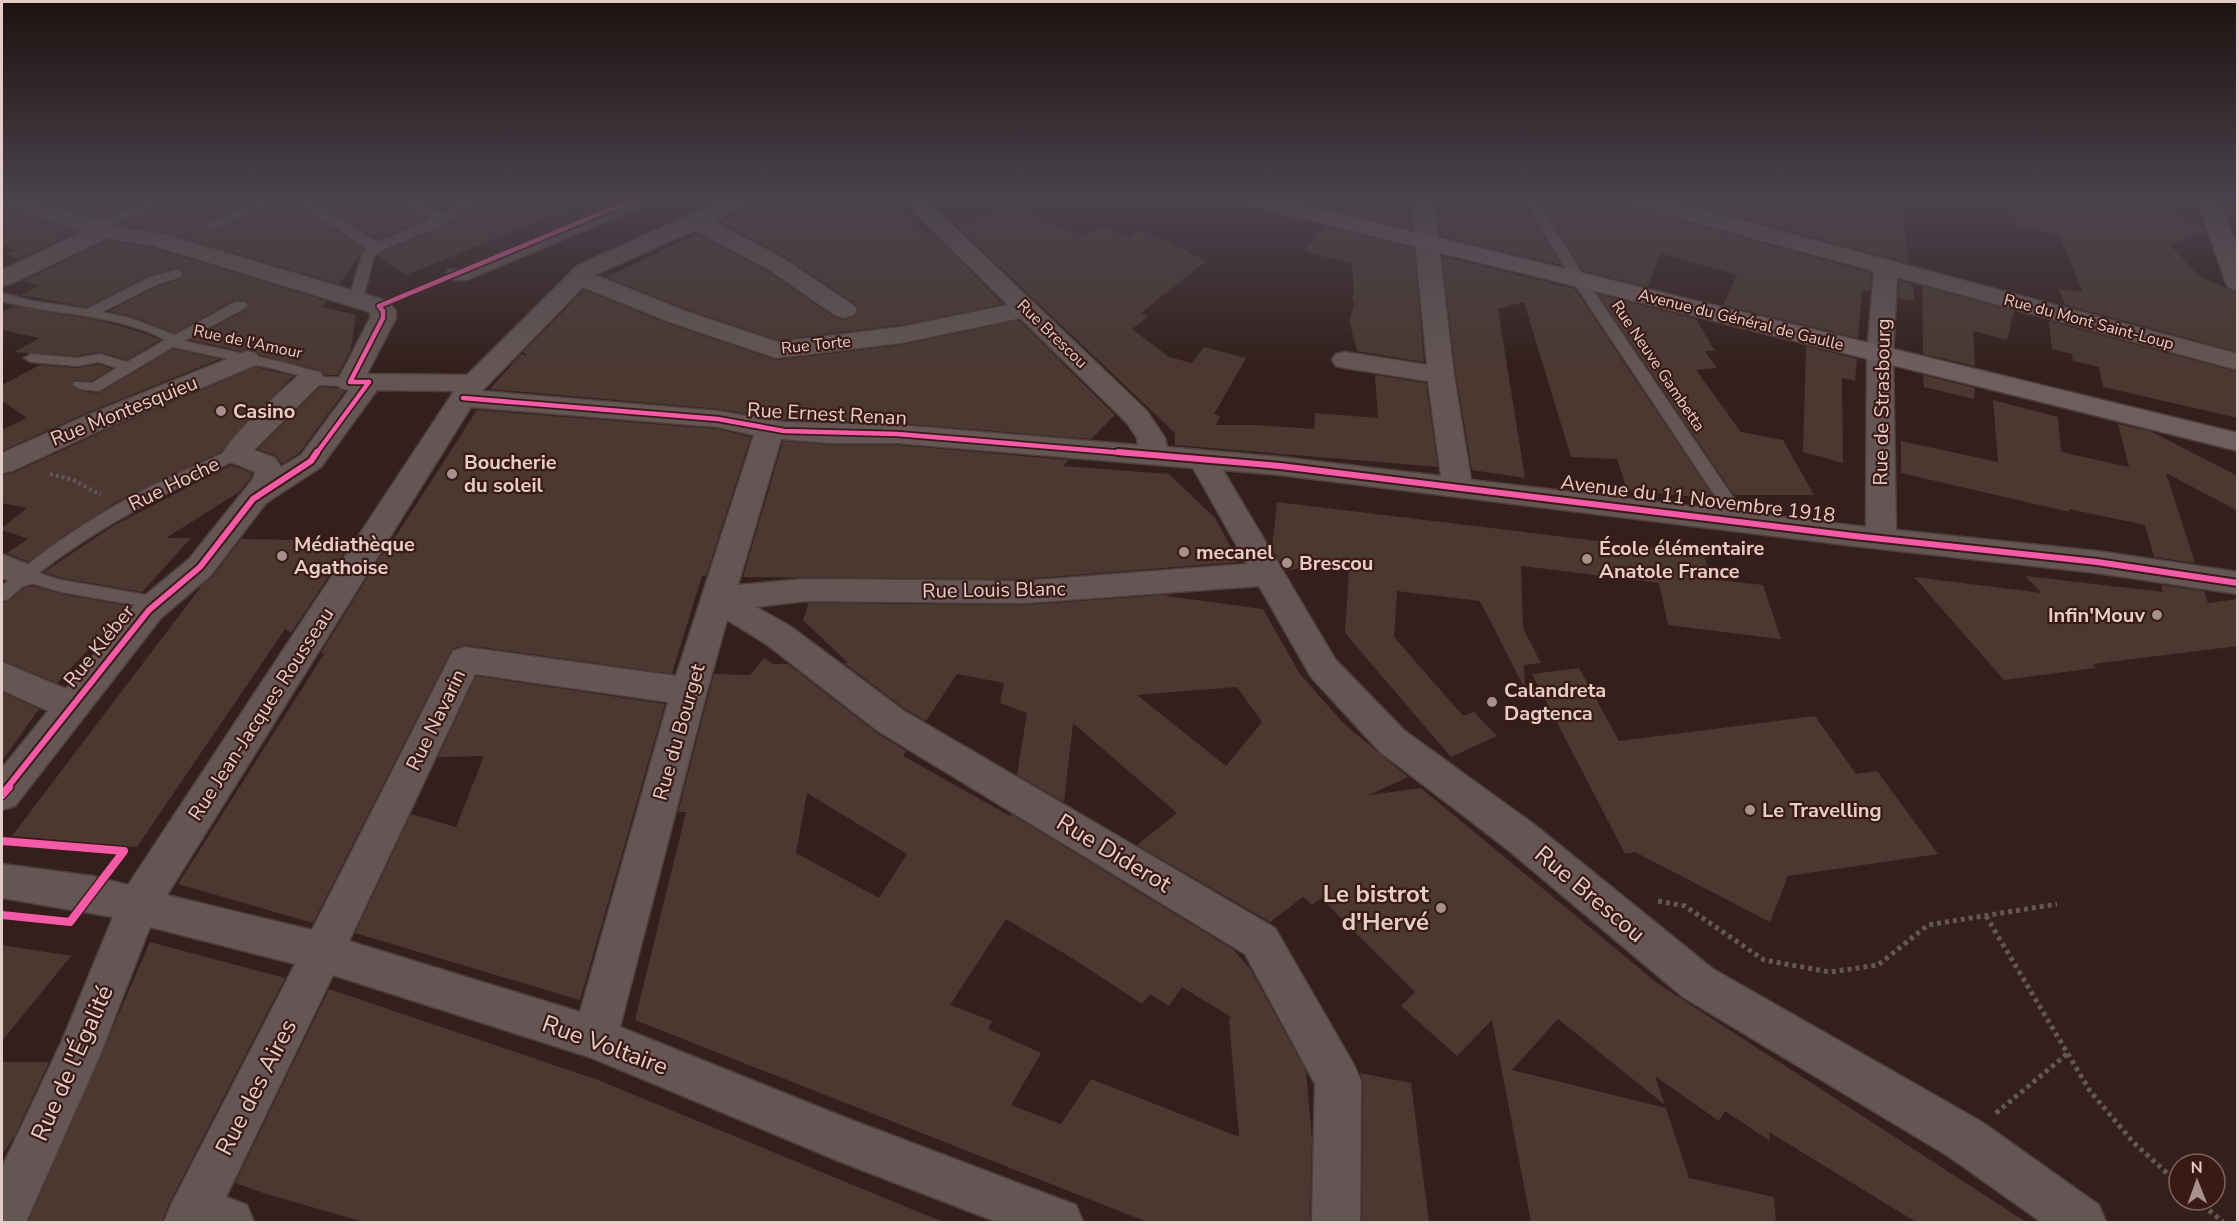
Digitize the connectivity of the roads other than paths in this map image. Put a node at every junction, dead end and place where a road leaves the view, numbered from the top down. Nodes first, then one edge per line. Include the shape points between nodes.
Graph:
1 (63, 254) edge
2 (206, 254) edge
3 (369, 254) edge
4 (512, 254) edge
5 (621, 254) edge
6 (757, 254) edge
7 (969, 254) edge
8 (1429, 254) edge
9 (1473, 254) edge
10 (1563, 254) edge
11 (1839, 254) edge
12 (2228, 254) edge
13 (1886, 267) junction
14 (174, 274) dead end
15 (456, 274) dead end
16 (580, 277) junction
17 (1579, 280) junction
18 (2238, 283) edge
19 (4, 295) edge
20 (367, 302) junction
21 (240, 305) dead end
22 (1026, 309) junction
23 (844, 310) dead end
24 (89, 314) junction
25 (173, 342) junction
26 (1880, 354) junction
27 (31, 358) dead end
28 (246, 359) junction
29 (1345, 360) dead end
30 (2238, 362) edge
31 (129, 367) junction
32 (1441, 375) junction
33 (311, 378) junction
34 (360, 382) junction
35 (80, 385) dead end
36 (468, 390) junction
37 (770, 429) junction
38 (2237, 442) edge
39 (236, 454) junction
40 (1154, 456) junction
41 (1202, 459) junction
42 (2, 464) edge
43 (1457, 487) junction
44 (253, 499) junction
45 (1741, 522) junction
46 (1881, 538) junction
47 (1270, 573) junction
48 (9, 579) edge
49 (2238, 583) edge
50 (717, 599) junction
51 (158, 603) junction
52 (2, 675) edge
53 (689, 691) junction
54 (72, 707) junction
55 (2, 795) edge
56 (2, 881) edge
57 (138, 905) junction
58 (323, 952) junction
59 (595, 1038) junction
60 (2, 1219) edge
61 (204, 1219) edge
62 (1059, 1222) edge
63 (1336, 1222) edge
64 (2082, 1222) edge

1 - 19 street
2 - 20 street
3 - 20 lane
4 - 15 street via 460,276
5 - 16 street, Rue Jean-Jacques Rousseau via 586,270
6 - 23 street
7 - 22 street, Rue Brescou
8 - 32 street
9 - 17 main road, Avenue du Général de Gaulle
10 - 17 lane, Rue Neuve Gambetta
11 - 13 street, Rue du Mont Saint-Loup
12 - 18 street
13 - 26 street, Rue de Strasbourg
13 - 30 street, Rue du Mont Saint-Loup
14 - 24 lane
16 - 22 street, Rue Torte via 676,316 776,350 901,335
16 - 36 street, Rue Jean-Jacques Rousseau
17 - 26 main road, Avenue du Général de Gaulle
17 - 45 lane, Rue Neuve Gambetta
19 - 24 lane, Rue de l'Amour
20 - 34 street via 383,311
21 - 25 lane
22 - 40 street, Rue Brescou via 1137,417 1151,438
24 - 25 lane, Rue de l'Amour via 170,336
25 - 28 lane, Rue de l'Amour
25 - 31 lane
26 - 38 main road, Avenue du Général de Gaulle
26 - 46 street, Rue de Strasbourg
27 - 31 lane via 77,362 100,358
28 - 33 lane, Rue de l'Amour via 306,373
28 - 42 street, Rue Montesquieu via 173,392 81,426
29 - 32 street
31 - 35 lane via 94,388
32 - 43 street
33 - 34 lane, Rue de l'Amour via 333,383
33 - 39 street, Rue Hoche
34 - 36 street, Rue Ernest Renan
34 - 44 street via 311,461
36 - 37 street, Rue Ernest Renan
36 - 57 street, Rue Jean-Jacques Rousseau
37 - 40 street, Rue Ernest Renan via 897,434
37 - 50 street, Rue du Bourget
39 - 44 street, Rue Kléber via 265,465 270,472
39 - 48 lane, Rue Hoche via 121,509
40 - 41 street, Avenue du 11 Novembre 1918
41 - 43 street, Avenue du 11 Novembre 1918
41 - 47 street, Rue Brescou
43 - 45 street, Avenue du 11 Novembre 1918
44 - 51 street, Rue Kléber via 200,567
45 - 46 street, Avenue du 11 Novembre 1918
46 - 49 street, Avenue du 11 Novembre 1918 via 2097,562
47 - 50 street, Rue Louis Blanc via 1025,592 805,590
47 - 64 street, Rue Brescou via 1323,668 1392,741 1521,837 1698,983 1965,1139
48 - 51 lane
50 - 53 street, Rue du Bourget
50 - 63 street, Rue Diderot via 778,635 891,721 1260,942 1338,1081
51 - 54 street, Rue Kléber
52 - 54 street
53 - 58 street, Rue Navarin via 465,660
53 - 59 street, Rue du Bourget
54 - 55 street, Rue Kléber
56 - 57 street, Rue Voltaire
57 - 58 street, Rue Voltaire
57 - 60 street, Rue de l'Égalité via 78,1055
58 - 59 street, Rue Voltaire
58 - 61 street, Rue des Aires
59 - 62 street, Rue Voltaire via 841,1139

